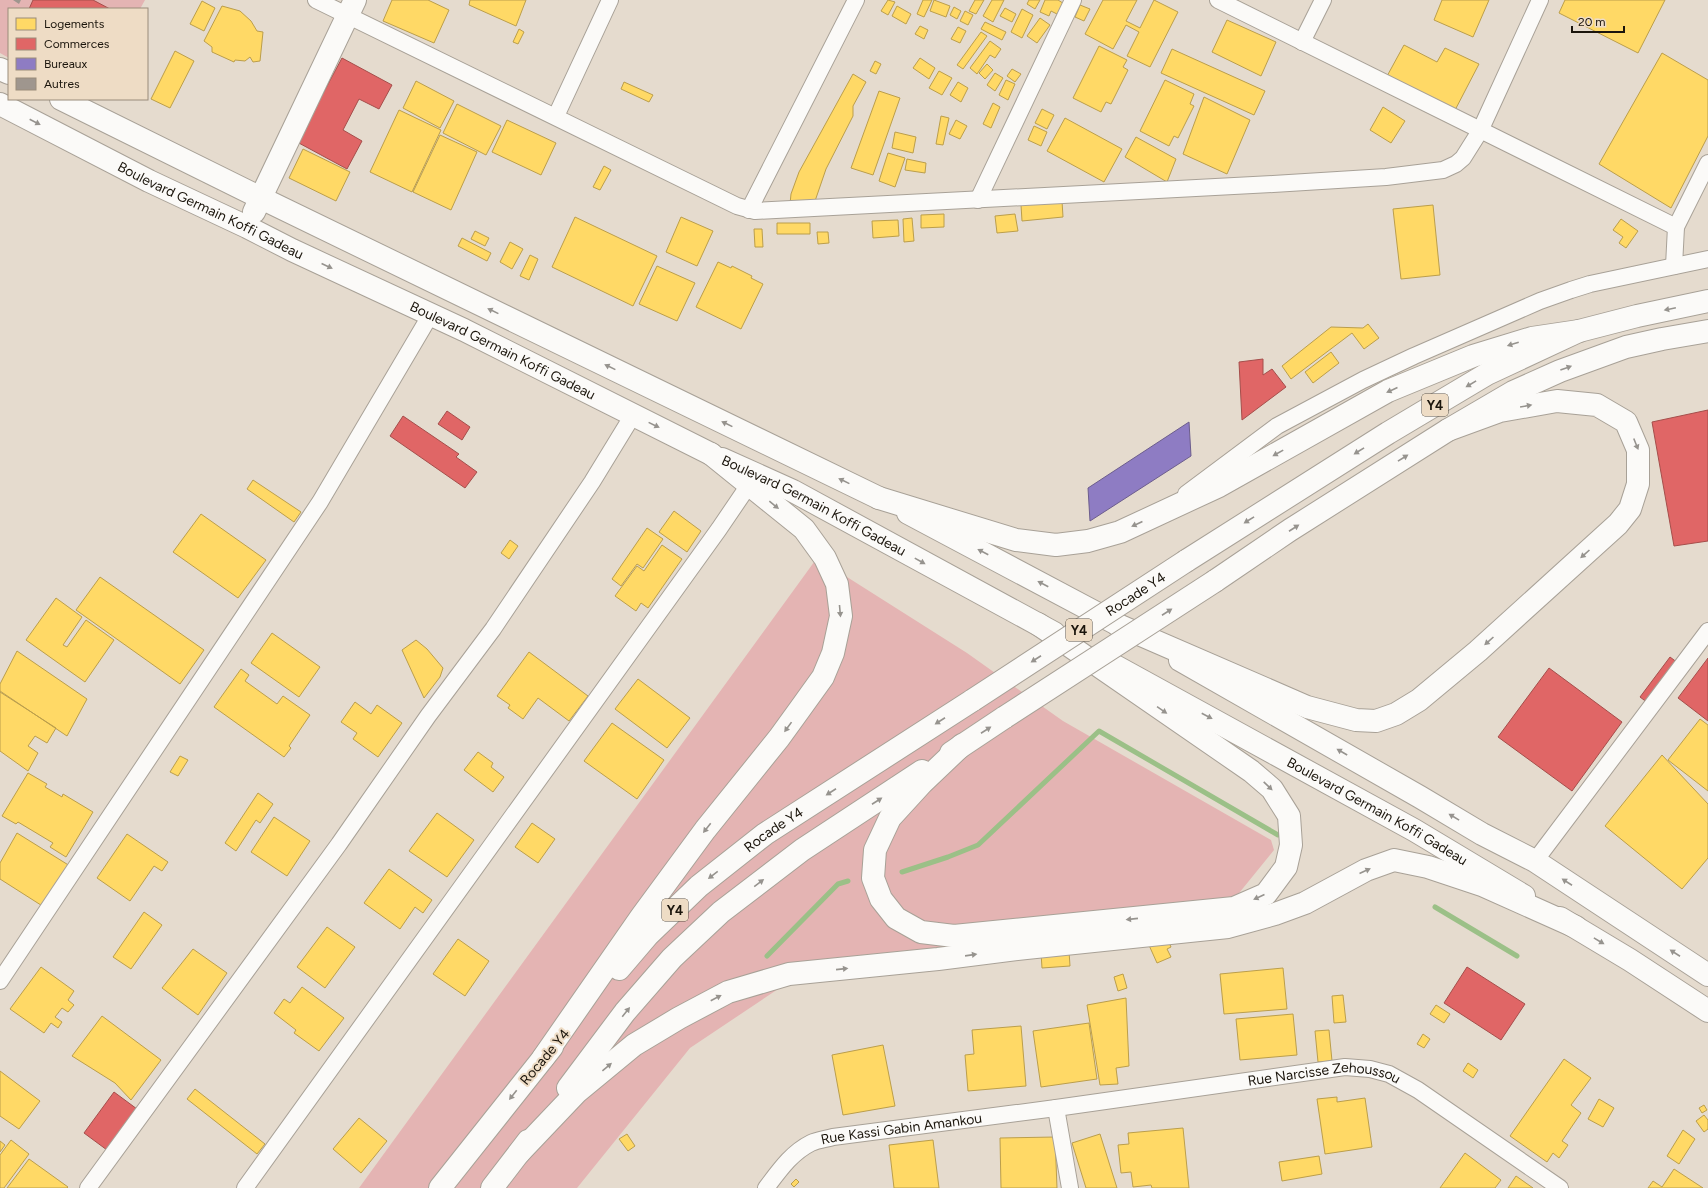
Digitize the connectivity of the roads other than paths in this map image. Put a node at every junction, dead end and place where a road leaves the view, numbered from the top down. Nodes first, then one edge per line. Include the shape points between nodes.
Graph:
1 (316, 0) edge
2 (610, 0) edge
3 (856, 0) edge
4 (1073, 0) edge
5 (1218, 0) edge
6 (1322, 0) edge
7 (1540, 0) edge
8 (351, 8) edge
9 (1302, 42) junction
10 (64, 100) edge
11 (0, 104) edge
12 (556, 116) junction
13 (1480, 131) junction
14 (1708, 163) edge
15 (260, 198) junction
16 (978, 200) junction
17 (749, 210) junction
18 (247, 227) junction
19 (1676, 227) junction
20 (1708, 259) edge
21 (1674, 266) junction
22 (1708, 301) edge
23 (431, 314) junction
24 (1579, 331) junction
25 (1708, 331) edge
26 (633, 415) junction
27 (1448, 430) junction
28 (753, 479) junction
29 (879, 498) junction
30 (1158, 514) junction
31 (1038, 624) junction
32 (1118, 625) junction
33 (1708, 631) edge
34 (962, 745) junction
35 (1535, 861) junction
36 (1576, 927) junction
37 (1708, 975) edge
38 (0, 981) edge
39 (1708, 1011) edge
40 (543, 1058) junction
41 (1056, 1108) junction
42 (519, 1153) junction
43 (88, 1188) edge
44 (245, 1188) edge
45 (440, 1188) edge
46 (492, 1188) edge
47 (766, 1188) edge
48 (1070, 1188) edge
49 (1560, 1188) edge

1 - 8 street
2 - 12 street
3 - 17 street
4 - 16 street
5 - 9 street
6 - 9 street
7 - 13 street
8 - 12 street
8 - 15 main road
9 - 13 street
10 - 15 main road
11 -> 18 main road, Boulevard Germain Koffi Gadeau
12 - 17 street
13 - 16 street via 1463,158 1443,170 1386,177
13 - 19 street
14 - 19 street
15 - 18 main road
29 -> 15 main road
16 - 17 street
18 -> 23 main road, Boulevard Germain Koffi Gadeau
19 - 21 street
20 - 21 street
21 - 30 street via 1564,292 1453,338 1369,377 1277,426
22 -> 24 main road, Y4
23 - 26 main road, Boulevard Germain Koffi Gadeau
23 - 38 street via 320,502
24 -> 30 main road via 1532,338 1473,356 1388,392 1219,486
24 -> 40 main road, Rocade Y4 / Y4, bridge via 1487,374 1388,432 764,834 699,886 648,935
27 -> 25 main road, Y4 via 1513,392 1560,371 1626,347
26 -> 28 main road, Boulevard Germain Koffi Gadeau via 711,454
26 - 43 street via 592,482 493,629
27 -> 32 main road via 1500,411 1557,401 1597,405 1626,422 1638,450 1638,484 1630,509 1618,524 1478,651 1419,700 1396,714 1376,721 1356,720 1307,707
34 -> 27 main road, Y4, bridge via 1290,530
28 -> 31 main road, Boulevard Germain Koffi Gadeau via 793,491
28 -> 40 main road via 804,529 825,558 837,584 841,616 833,653 823,676 800,709 640,917
28 - 44 street
30 -> 29 main road via 1120,532 1088,541 1056,545 1016,540
32 -> 29 main road
31 -> 34 main road via 1251,771 1272,789 1289,816 1291,845 1286,867 1266,894 1234,908 954,936 922,932 896,918 881,899 873,878 875,850 890,818
31 -> 36 main road, Boulevard Germain Koffi Gadeau via 1414,830
35 -> 32 main road via 1482,834
33 - 35 street
42 -> 34 main road, Y4 via 625,1012 672,958 720,912 802,850
37 -> 35 main road
36 -> 39 main road, Boulevard Germain Koffi Gadeau
42 -> 36 main road via 577,1092 634,1045 728,992 789,974 1228,927 1305,903 1366,870 1394,860 1428,867 1482,885
40 -> 45 main road, Rocade Y4 / Y4
41 - 47 street, Rue Kassi Gabin Amankou via 840,1136 812,1142 796,1152
41 - 48 street
41 - 49 street, Rue Narcisse Zehoussou via 1345,1067 1370,1069 1389,1074 1418,1090
42 - 46 main road, Y4

